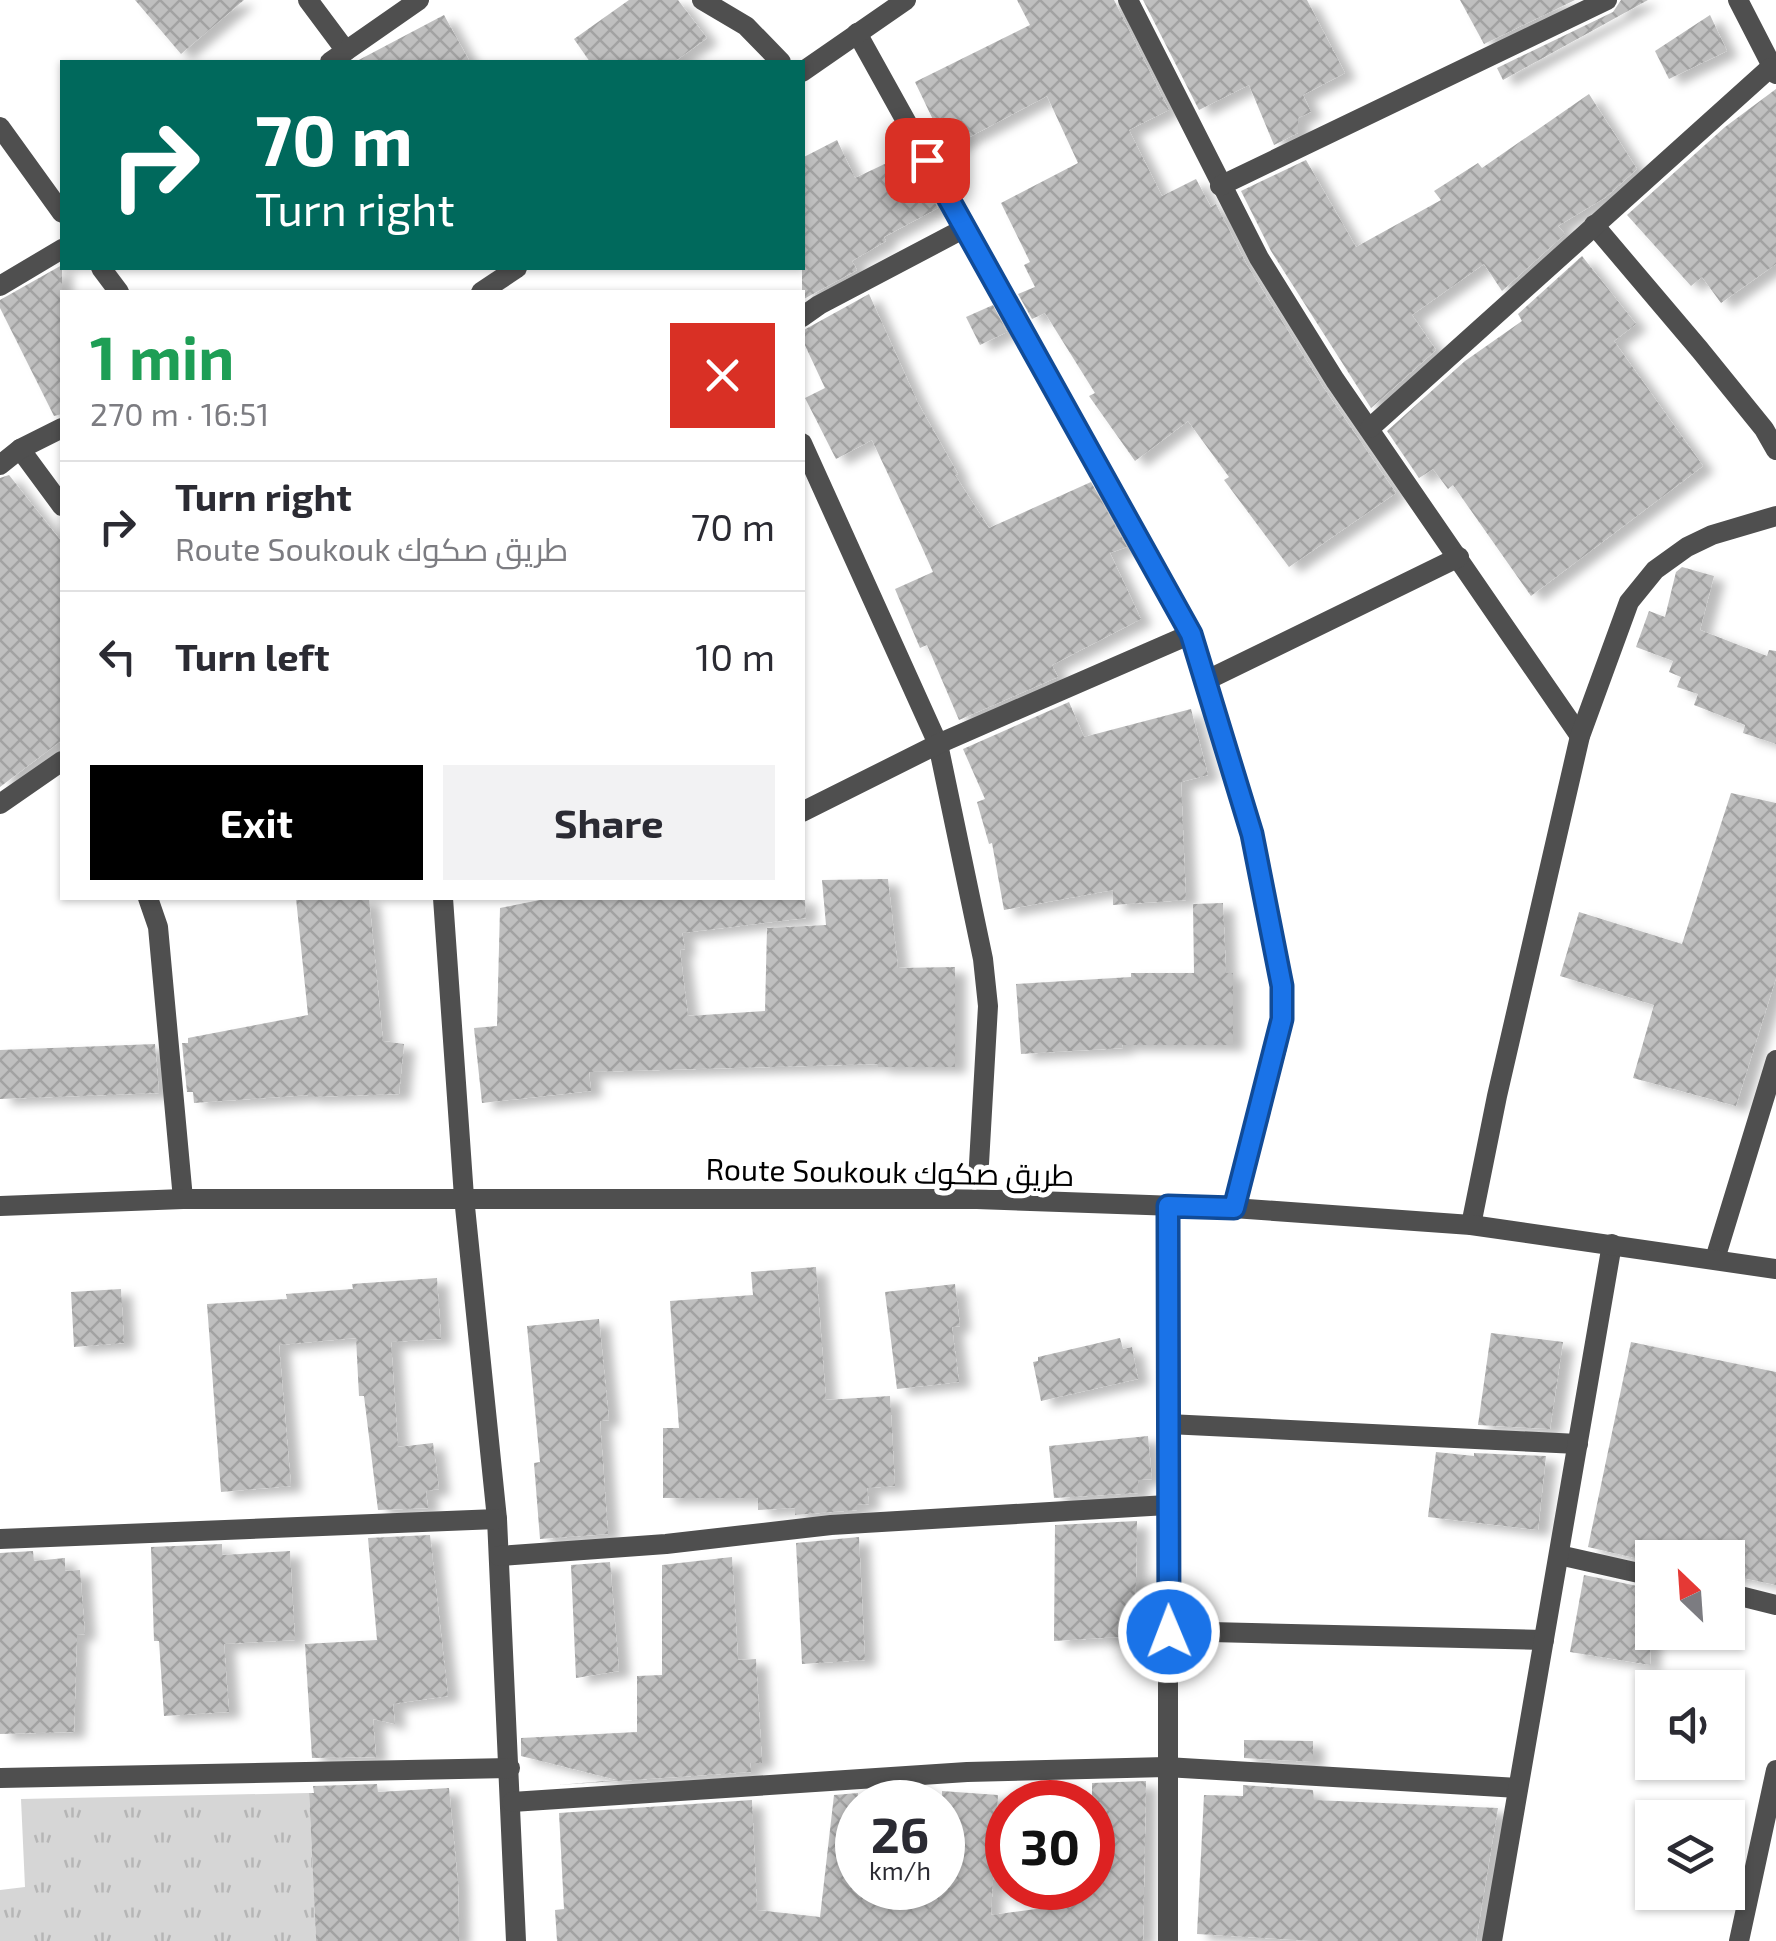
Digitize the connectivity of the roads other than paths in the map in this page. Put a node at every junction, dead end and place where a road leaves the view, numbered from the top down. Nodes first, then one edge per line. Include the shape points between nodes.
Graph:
1 (308, 0) edge
2 (420, 0) edge
3 (702, 0) edge
4 (906, 0) edge
5 (1128, 0) edge
6 (1607, 0) edge
7 (1738, 0) edge
8 (857, 34) junction
9 (338, 57) edge
10 (779, 60) edge
11 (805, 70) edge
12 (1773, 71) edge
13 (0, 127) edge
14 (1220, 186) junction
15 (60, 210) edge
16 (1594, 225) junction
17 (965, 228) junction
18 (60, 249) edge
19 (515, 270) edge
20 (0, 286) edge
21 (484, 290) edge
22 (805, 314) edge
23 (1370, 428) junction
24 (60, 429) edge
25 (20, 450) junction
26 (805, 450) edge
27 (1776, 450) edge
28 (0, 465) edge
29 (60, 503) edge
30 (1776, 516) edge
31 (1459, 557) junction
32 (1191, 634) junction
33 (1205, 681) junction
34 (1580, 736) junction
35 (938, 744) junction
36 (60, 762) edge
37 (0, 804) edge
38 (805, 810) edge
39 (149, 900) edge
40 (443, 900) edge
41 (1776, 1060) edge
42 (464, 1197) junction
43 (183, 1198) junction
44 (977, 1199) junction
45 (0, 1206) edge
46 (1168, 1206) junction
47 (1234, 1208) junction
48 (1471, 1225) junction
49 (1612, 1244) junction
50 (1715, 1259) junction
51 (1776, 1269) edge
52 (1168, 1424) junction
53 (1578, 1444) junction
54 (1166, 1505) junction
55 (497, 1520) junction
56 (0, 1539) edge
57 (1559, 1555) junction
58 (498, 1556) junction
59 (1635, 1572) edge
60 (1745, 1598) edge
61 (1776, 1604) edge
62 (1169, 1632) junction
63 (1544, 1640) junction
64 (1166, 1767) junction
65 (510, 1768) junction
66 (1776, 1770) edge
67 (0, 1778) edge
68 (1518, 1788) junction
69 (512, 1802) junction
70 (516, 1941) edge
71 (1168, 1941) edge
72 (1492, 1941) edge
73 (1738, 1941) edge

1 - 9 street
2 - 9 street
3 - 10 street via 746,26
4 - 8 street
5 - 14 street
6 - 14 street
7 - 12 street
8 - 11 street
8 - 17 street
12 - 16 street
13 - 15 street
14 - 23 street
16 - 23 street
16 - 27 street
17 - 22 street
17 - 32 street
18 - 20 street
19 - 21 street
23 - 31 street
24 - 25 street
25 - 28 street
25 - 29 street
26 - 35 street
30 - 34 street via 1687,547 1639,587
31 - 33 street
31 - 34 street
32 - 33 street
32 - 35 street
33 - 47 street via 1252,834 1282,986 1277,1047
34 - 48 street
35 - 38 street
35 - 44 street via 988,1006
36 - 37 street
39 - 43 street via 158,927
40 - 42 street
41 - 50 street
42 - 43 street, Route Soukouk طريق صكوك
42 - 44 street, Route Soukouk طريق صكوك
42 - 55 street
43 - 45 street, Route Soukouk طريق صكوك
44 - 46 street, Route Soukouk طريق صكوك
46 - 47 street, Route Soukouk طريق صكوك
46 - 52 street
47 - 48 street, Route Soukouk طريق صكوك
48 - 49 street, Route Soukouk طريق صكوك
49 - 50 street, Route Soukouk طريق صكوك
49 - 53 street
50 - 51 street, Route Soukouk طريق صكوك
52 - 53 street
52 - 54 street
53 - 57 street
54 - 58 street via 832,1525
54 - 62 street
55 - 56 street
55 - 58 street
57 - 59 street
57 - 63 street
58 - 65 street
60 - 61 street
62 - 63 street
62 - 64 street
63 - 68 street
64 - 68 street
64 - 69 street via 968,1772
64 - 71 street
65 - 67 street
65 - 69 street
66 - 73 street
68 - 72 street
69 - 70 street

